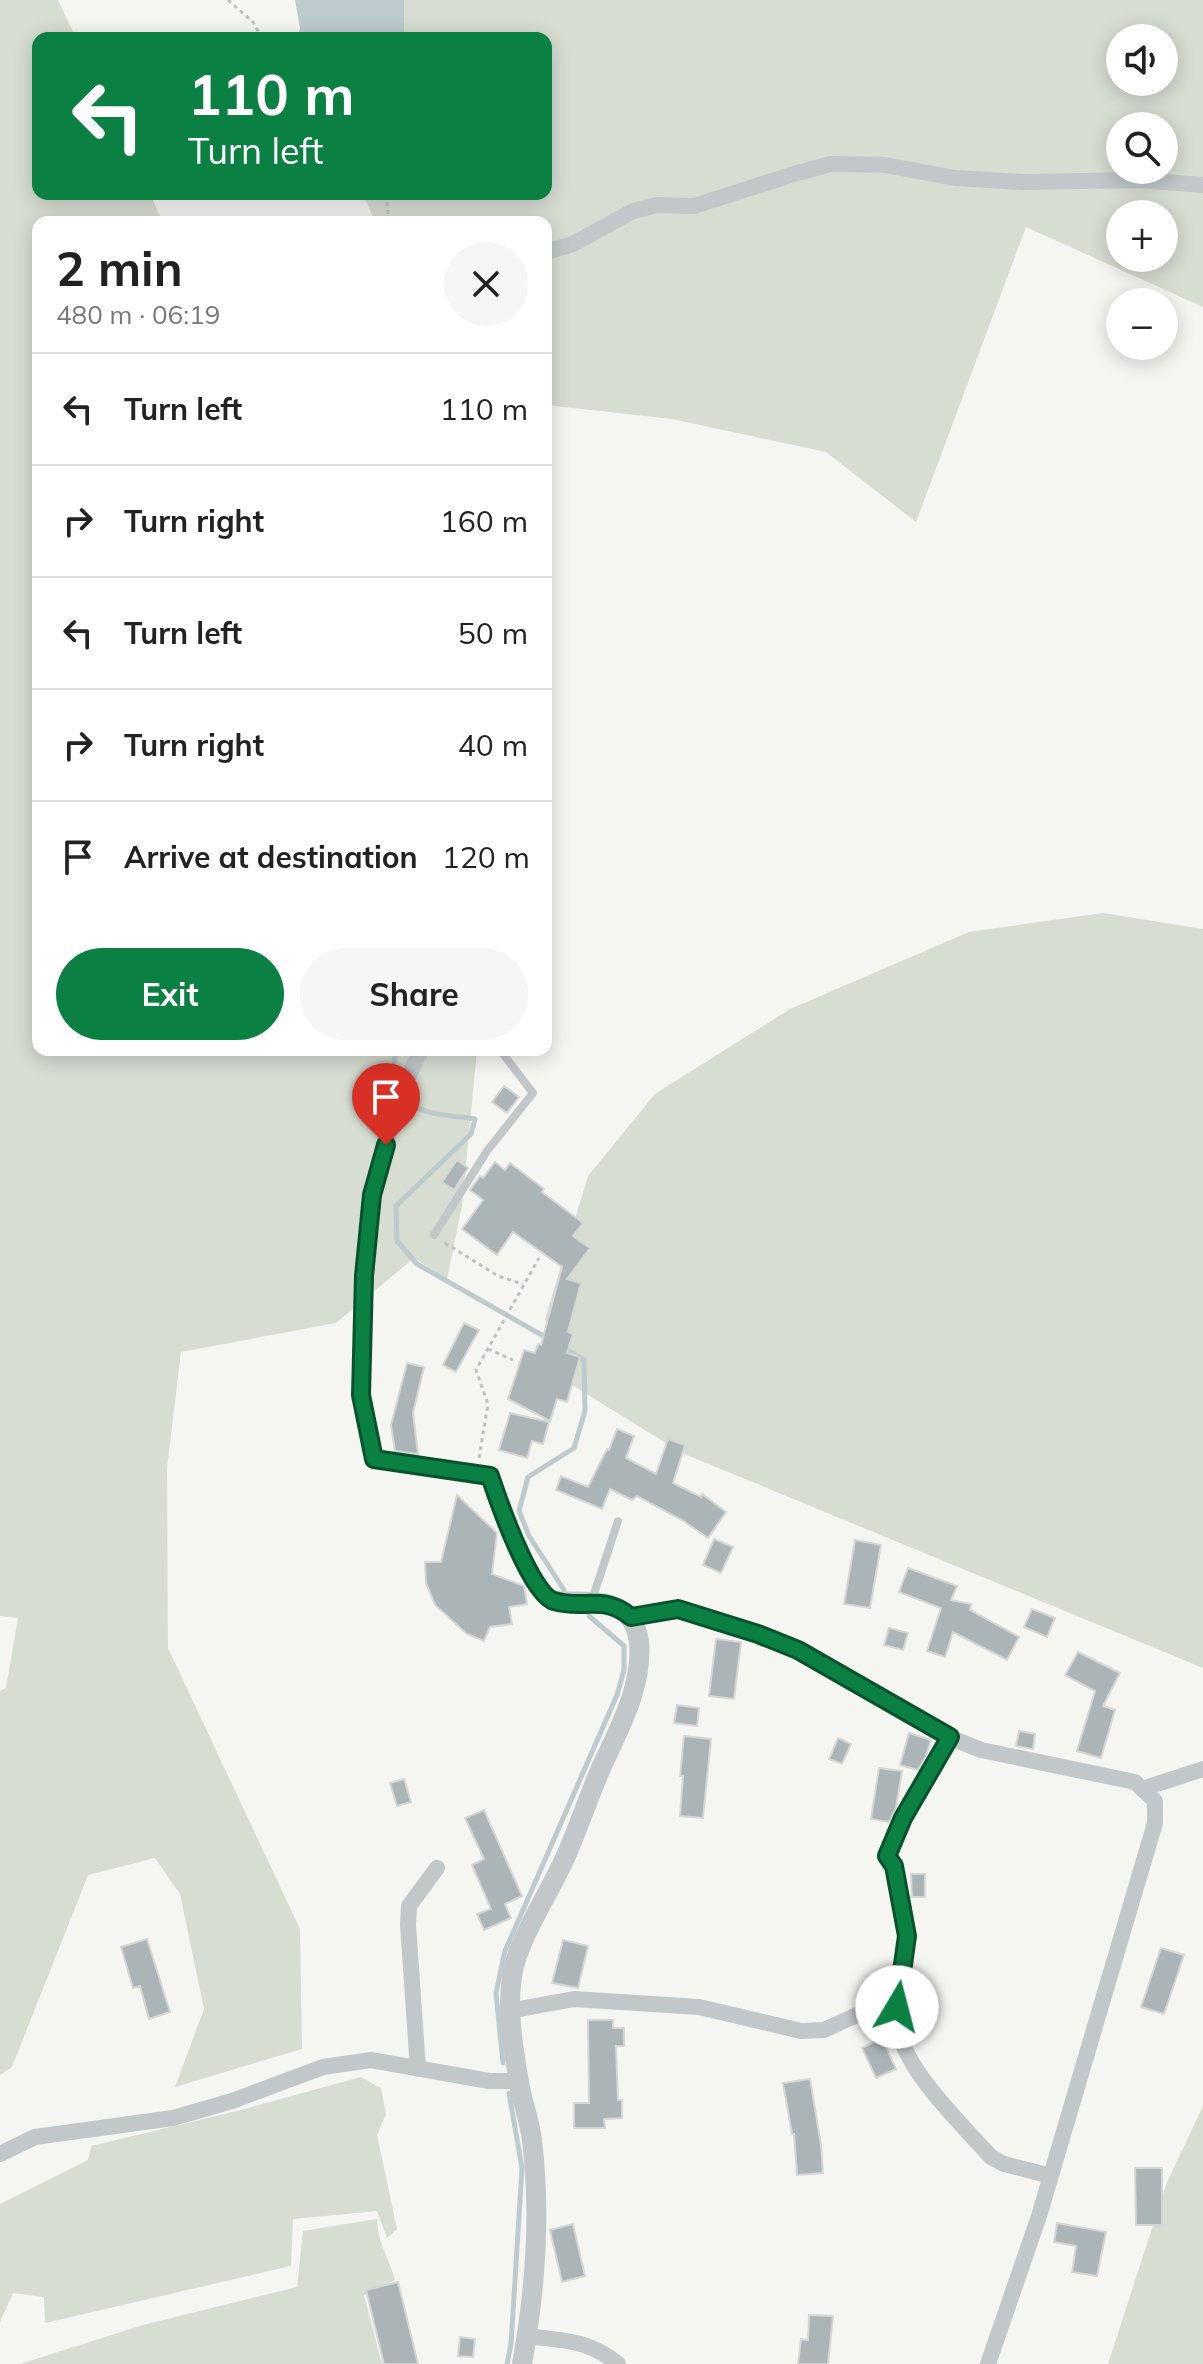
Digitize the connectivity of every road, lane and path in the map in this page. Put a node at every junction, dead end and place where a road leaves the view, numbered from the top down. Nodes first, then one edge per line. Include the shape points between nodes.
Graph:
1 (228, 0) edge
2 (259, 32) edge
3 (1203, 185) edge
4 (552, 250) edge
5 (418, 1056) edge
6 (505, 1056) edge
7 (434, 1235) joint
8 (539, 1258) dead end
9 (523, 1284) junction
10 (488, 1349) junction
11 (513, 1360) dead end
12 (476, 1474) junction
13 (618, 1521) dead end
14 (553, 1601) joint
15 (591, 1603) junction
16 (631, 1617) junction
17 (950, 1737) junction
18 (1203, 1769) edge
19 (1142, 1789) junction
20 (437, 1868) dead end
21 (897, 2007) junction
22 (509, 2011) junction
23 (418, 2069) junction
24 (519, 2081) junction
25 (0, 2154) edge
26 (1051, 2176) junction
27 (527, 2336) junction
28 (522, 2364) edge
29 (618, 2364) edge
30 (988, 2364) edge

1 - 2 path
3 - 4 street via 1023,182 955,178 885,165 831,164 694,206 657,205 633,211
5 - 12 street via 400,1094 372,1195 361,1395 374,1459
6 - 7 lane via 533,1093 487,1151
7 - 9 path via 498,1276
8 - 9 path
9 - 10 path
10 - 11 path
10 - 12 path via 476,1370 488,1404
12 - 14 street via 490,1476 539,1590
13 - 15 lane
14 - 15 street
15 - 16 street via 620,1607
16 - 17 street via 678,1609 758,1634 798,1650
16 - 22 street via 639,1639 632,1698 566,1856 517,1956
17 - 19 street via 981,1750 1135,1782
17 - 21 street via 887,1856 894,1866 907,1936
18 - 19 street
19 - 26 street via 1155,1801 1155,1823
20 - 23 street via 409,1906
21 - 22 street via 870,2009 824,2030 801,2031 699,2007 574,1999
21 - 26 street via 902,2043 918,2073 991,2157
22 - 24 street
23 - 24 street
23 - 25 street via 371,2060 323,2067 173,2118 35,2137
24 - 27 street via 532,2137 537,2194
26 - 30 street
27 - 28 street
27 - 29 street via 584,2343

